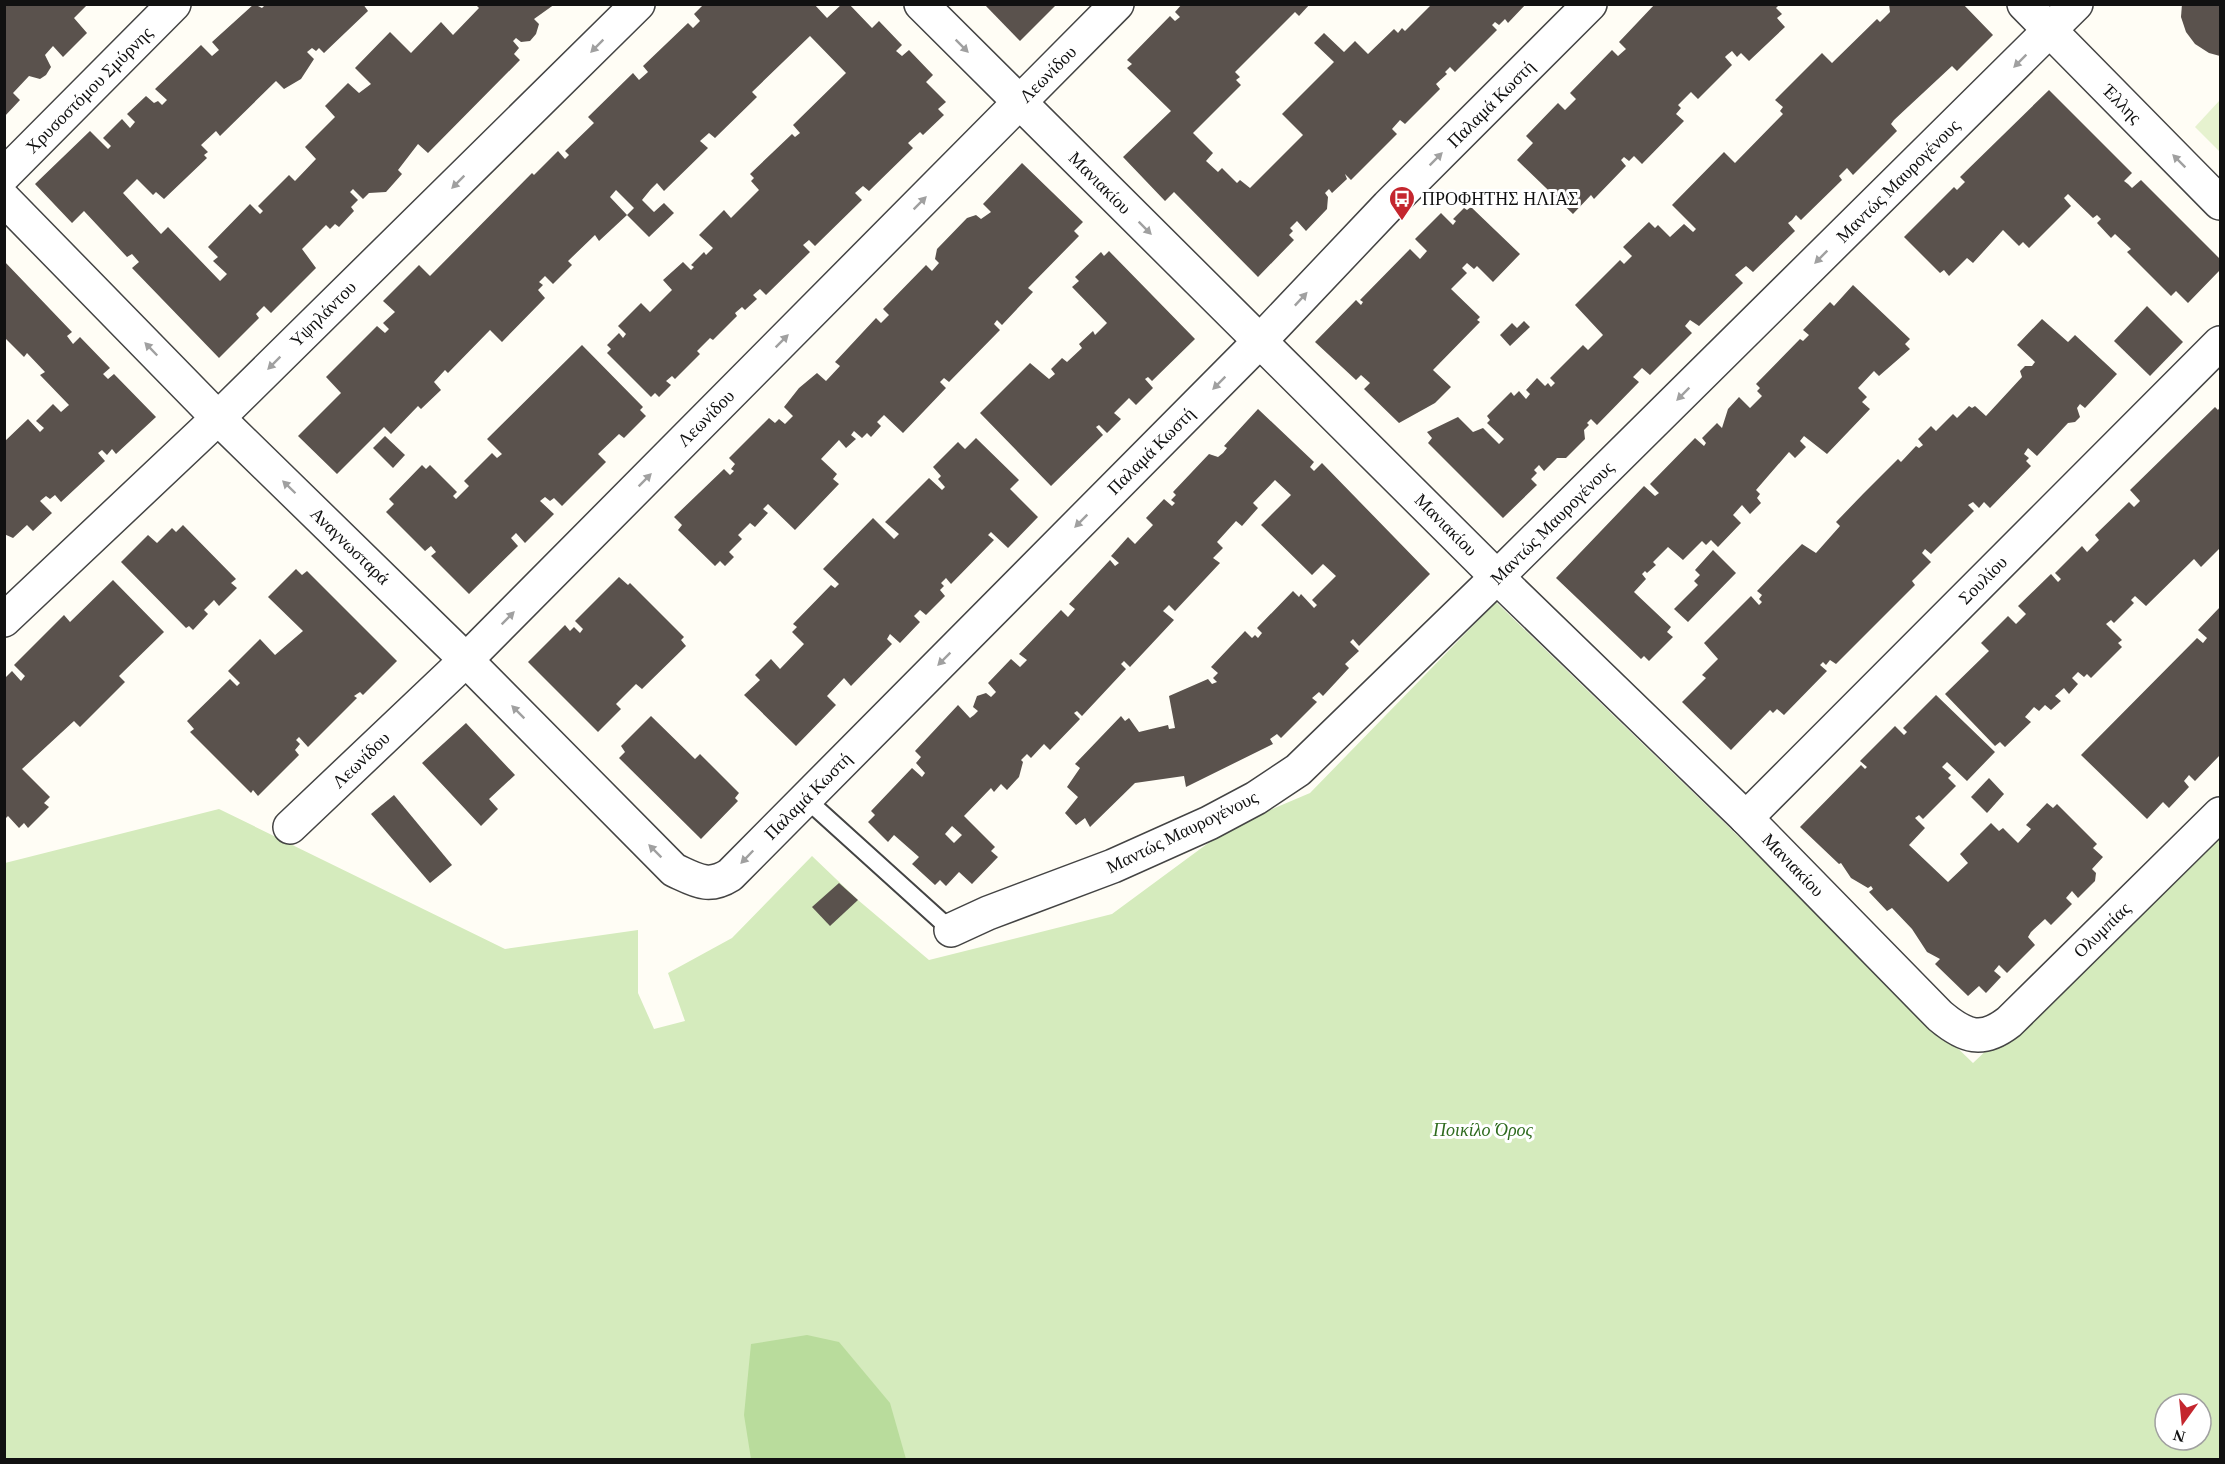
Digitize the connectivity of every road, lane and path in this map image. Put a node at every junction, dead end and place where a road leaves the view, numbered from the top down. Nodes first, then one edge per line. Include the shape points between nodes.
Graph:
1 (174, 4) edge
2 (638, 4) edge
3 (921, 4) edge
4 (1117, 4) edge
5 (1590, 4) edge
6 (2024, 4) edge
7 (2076, 4) edge
8 (2050, 31) junction
9 (1019, 103) junction
10 (4, 175) edge
11 (4, 199) edge
12 (2220, 203) edge
13 (1260, 341) junction
14 (2220, 343) edge
15 (218, 418) junction
16 (1497, 577) junction
17 (4, 620) edge
18 (466, 660) junction
19 (806, 798) junction
20 (2220, 814) edge
21 (1746, 818) junction
22 (290, 827) dead end
23 (703, 882) joint
24 (951, 930) joint
25 (1977, 1035) joint

1 - 10 street, Χρυσοστόμου Σμύρνης
2 -> 15 street, Υψηλάντου
3 -> 9 street, Μανιακίου
4 - 9 street, Λεωνίδου
13 -> 5 street, Παλαμά Κωστή
6 - 8 street, Έλλης
7 - 8 street, Μαντώς Μαυρογένους
12 -> 8 street, Έλλης
8 -> 16 street, Μαντώς Μαυρογένους
9 -> 13 street, Μανιακίου
18 -> 9 street, Λεωνίδου
15 -> 11 street, Αναγνωσταρά
13 - 16 street, Μανιακίου
13 -> 19 street, Παλαμά Κωστή
14 - 21 street, Σουλίου
15 - 17 street, Υψηλάντου
18 -> 15 street, Αναγνωσταρά
16 - 21 street, Μανιακίου
16 - 24 street, Μαντώς Μαυρογένους via 1298,770 1256,798 1113,866
18 - 22 street, Λεωνίδου
23 -> 18 street, Αναγνωσταρά via 674,870
19 -> 23 street, Παλαμά Κωστή via 730,875 717,883
19 - 24 lane
20 - 25 street, Ολυμπίας via 2009,1022 1995,1032
21 - 25 street, Μανιακίου via 1940,1016 1959,1032

